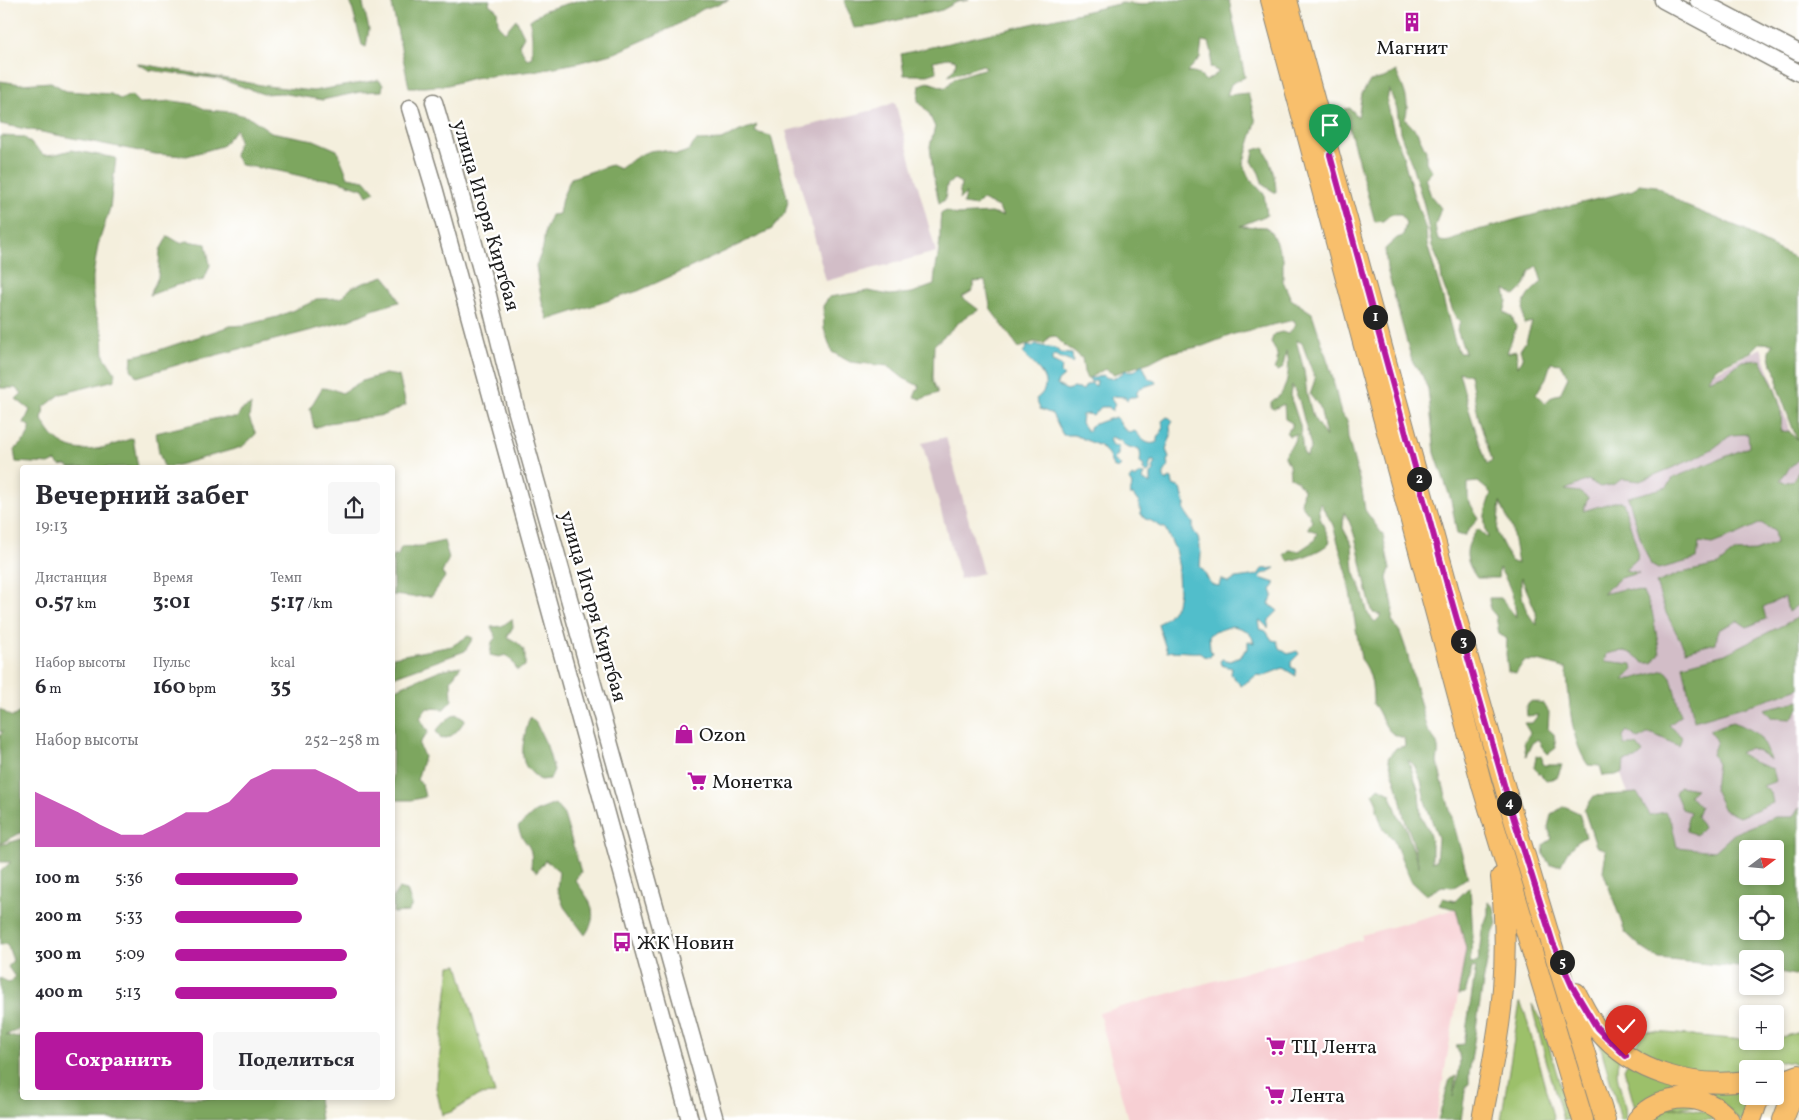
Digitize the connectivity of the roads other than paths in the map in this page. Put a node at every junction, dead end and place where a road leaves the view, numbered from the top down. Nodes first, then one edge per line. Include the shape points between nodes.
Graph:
1 (1270, 0) edge
2 (1288, 0) edge
3 (1663, 0) edge
4 (1698, 0) edge
5 (1799, 52) edge
6 (1799, 73) edge
7 (434, 102) dead end
8 (410, 108) dead end
9 (1482, 785) junction
10 (1553, 943) junction
11 (1799, 1075) edge
12 (1784, 1077) edge
13 (1739, 1081) edge
14 (1784, 1081) edge
15 (1799, 1090) edge
16 (1756, 1105) edge
17 (690, 1120) edge
18 (715, 1120) edge
19 (1482, 1120) edge
20 (1583, 1120) edge
21 (1605, 1120) edge
22 (1637, 1120) edge
23 (1729, 1120) edge
24 (1751, 1120) edge
25 (1783, 1120) edge

1 - 9 main road
2 - 10 main road via 1448,588
3 - 6 street
4 - 5 street
7 - 18 street, улица Игоря Киртбая via 486,286 516,409
8 - 17 street
9 - 19 main road via 1499,859 1504,954 1500,1014
9 - 20 main road
10 - 13 main road via 1572,986 1597,1028 1632,1060 1674,1078 1708,1083
10 - 21 main road
11 - 12 main road
11 - 14 main road
15 - 25 main road via 1792,1096
16 - 24 main road
22 - 23 main road via 1660,1102 1675,1099 1712,1104

